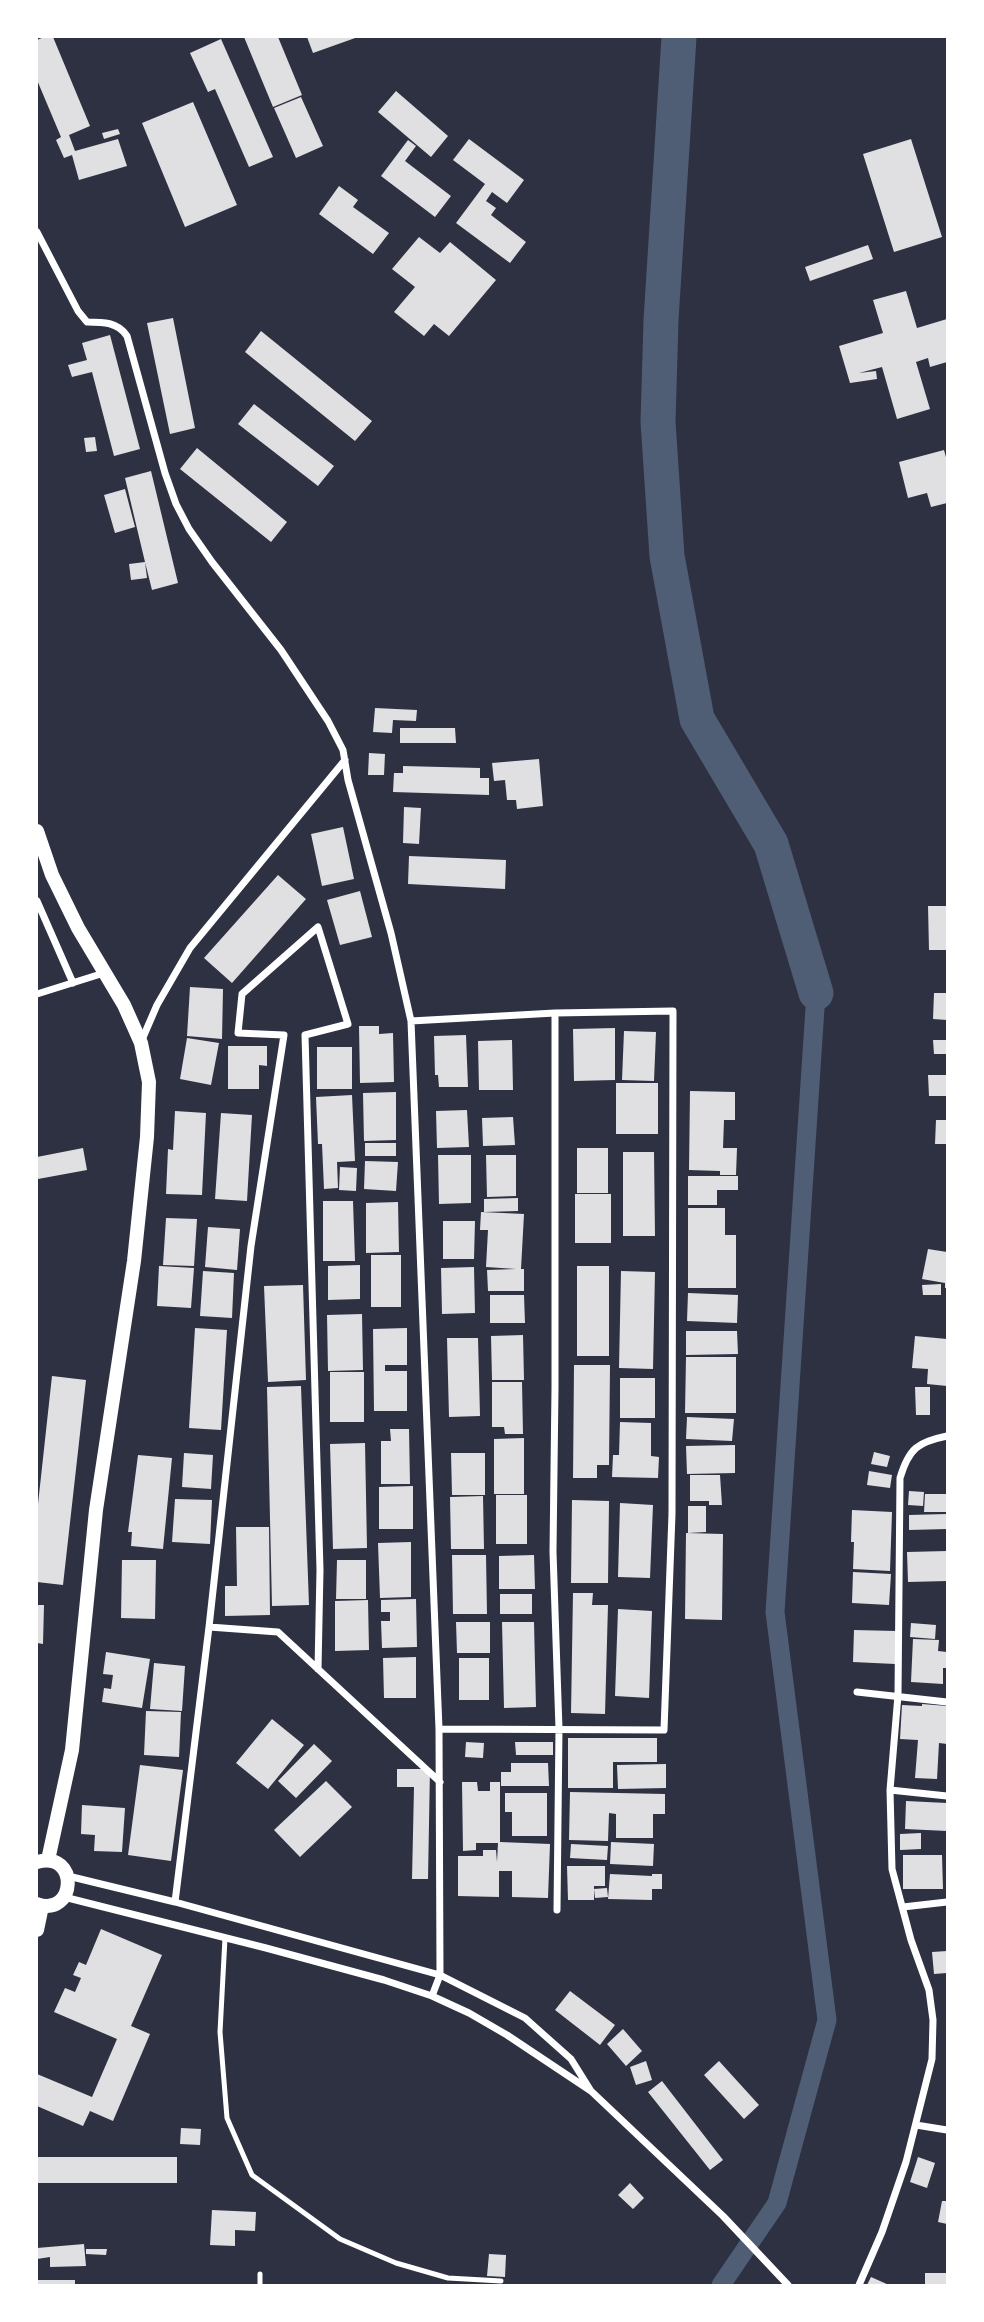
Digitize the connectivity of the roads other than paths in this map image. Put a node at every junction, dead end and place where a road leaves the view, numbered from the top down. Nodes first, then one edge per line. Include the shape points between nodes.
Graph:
1 (37, 232) edge
2 (345, 760) junction
3 (37, 831) edge
4 (37, 901) edge
5 (105, 973) junction
6 (73, 983) junction
7 (37, 995) edge
8 (555, 1013) junction
9 (411, 1021) junction
10 (141, 1043) junction
11 (947, 1436) edge
12 (209, 1627) junction
13 (318, 1670) junction
14 (857, 1692) dead end
15 (898, 1695) junction
16 (947, 1702) edge
17 (439, 1729) junction
18 (559, 1729) junction
19 (440, 1783) junction
20 (890, 1790) junction
21 (947, 1796) edge
22 (42, 1861) edge
23 (68, 1876) junction
24 (64, 1898) junction
25 (175, 1902) junction
26 (947, 1902) edge
27 (39, 1905) edge
28 (903, 1907) junction
29 (557, 1910) dead end
30 (37, 1930) edge
31 (225, 1938) junction
32 (440, 1975) junction
33 (432, 1996) junction
34 (591, 2091) junction
35 (916, 2124) junction
36 (947, 2130) edge
37 (260, 2274) dead end
38 (501, 2281) dead end
39 (260, 2285) edge
40 (788, 2285) edge
41 (859, 2285) edge

1 - 2 street via 83,317 123,329 180,512 315,701
2 - 9 street
2 - 10 street via 190,947
3 - 5 main road via 52,875
4 - 6 street
5 - 6 street
5 - 10 main road
6 - 7 street
8 - 9 street
8 - 18 street via 553,1552
8 - 18 street via 673,1012 672,1514 664,1730
9 - 17 street
10 - 22 main road via 149,1082 134,1261 96,1510 72,1750
11 - 15 street via 915,1448 900,1478
12 - 13 street via 278,1632
12 - 13 street via 251,1246 284,1035 238,1033 242,994 318,927 348,1024 305,1035 320,1570
12 - 25 street
13 - 19 street
14 - 15 street
15 - 16 street
15 - 20 street
17 - 18 street
17 - 19 street
18 - 29 street
19 - 32 street
20 - 21 street
20 - 28 street via 892,1869
22 - 23 main road via 57,1863
23 - 24 main road
23 - 25 street
24 - 27 main road
24 - 31 street
25 - 32 street
26 - 28 street
27 - 30 main road
28 - 35 street via 929,1990 933,2020 932,2059
31 - 33 street
31 - 38 lane via 220,2032 227,2118 253,2175 340,2239 384,2258 448,2278
32 - 33 street
32 - 34 street via 525,2018 571,2059
33 - 34 street via 508,2035
34 - 40 street via 723,2216
35 - 36 street
35 - 41 street via 882,2232
37 - 39 lane

